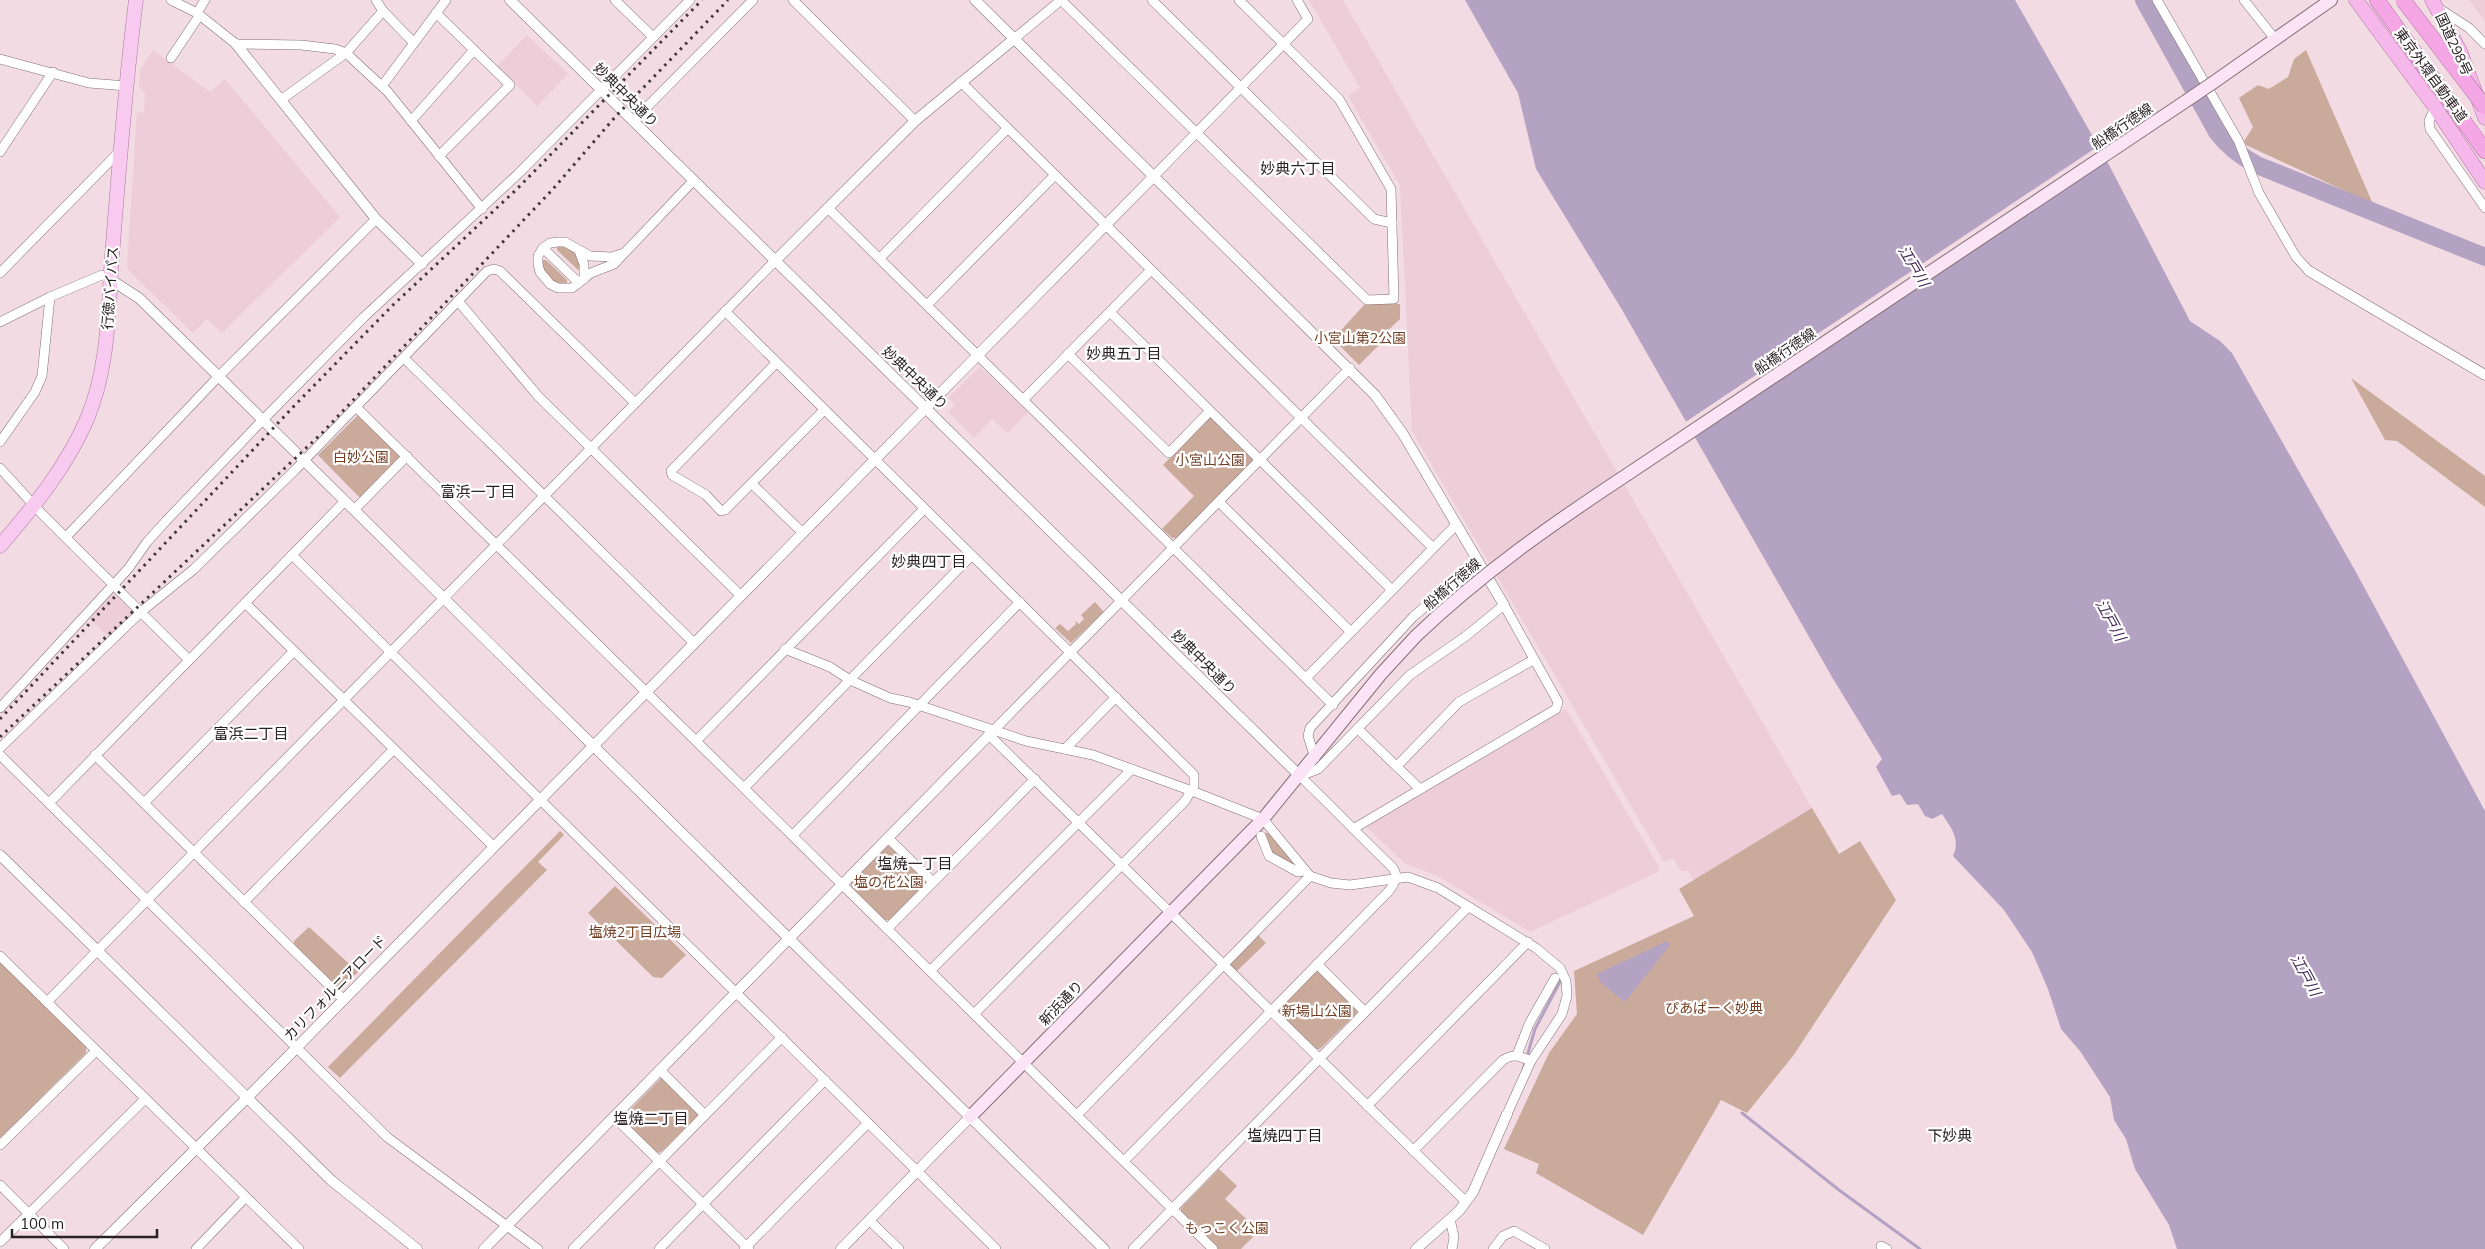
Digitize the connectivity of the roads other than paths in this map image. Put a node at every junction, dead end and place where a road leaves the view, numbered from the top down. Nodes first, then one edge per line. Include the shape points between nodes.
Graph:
1 (136, 0) edge
2 (171, 0) edge
3 (205, 0) edge
4 (376, 0) edge
5 (446, 0) edge
6 (510, 0) edge
7 (615, 0) edge
8 (690, 0) edge
9 (753, 0) edge
10 (793, 0) edge
11 (975, 0) edge
12 (1061, 0) edge
13 (1152, 0) edge
14 (1238, 0) edge
15 (1297, 0) edge
16 (2157, 0) edge
17 (2244, 0) edge
18 (2331, 0) edge
19 (2356, 0) edge
20 (2377, 0) edge
21 (2403, 0) edge
22 (2434, 3) edge
23 (383, 11) junction
24 (436, 13) junction
25 (198, 15) junction
26 (653, 37) junction
27 (1014, 39) junction
28 (2275, 39) junction
29 (414, 43) junction
30 (236, 44) junction
31 (1283, 44) junction
32 (2485, 44) edge
33 (474, 50) junction
34 (346, 53) junction
35 (171, 58) dead end
36 (0, 59) edge
37 (53, 72) junction
38 (961, 82) junction
39 (127, 86) junction
40 (382, 86) junction
41 (1241, 88) junction
42 (602, 90) junction
43 (282, 99) junction
44 (2435, 107) junction
45 (2485, 107) edge
46 (2485, 118) edge
47 (411, 121) junction
48 (633, 121) junction
49 (915, 121) junction
50 (1007, 129) junction
51 (1197, 132) junction
52 (121, 150) junction
53 (2485, 151) edge
54 (0, 152) edge
55 (440, 156) junction
56 (1055, 175) junction
57 (1154, 176) junction
58 (693, 181) junction
59 (2485, 182) edge
60 (828, 208) junction
61 (2485, 208) edge
62 (482, 209) junction
63 (376, 219) junction
64 (1392, 222) junction
65 (1105, 225) junction
66 (543, 248) junction
67 (579, 251) junction
68 (624, 253) junction
69 (880, 258) junction
70 (775, 261) junction
71 (422, 264) junction
72 (1151, 270) junction
73 (2309, 272) joint
74 (0, 273) edge
75 (111, 280) junction
76 (582, 281) junction
77 (50, 297) junction
78 (458, 301) junction
79 (927, 305) junction
80 (725, 312) junction
81 (1110, 312) junction
82 (0, 321) edge
83 (1068, 354) junction
84 (978, 355) junction
85 (404, 358) junction
86 (776, 363) junction
87 (1350, 368) junction
88 (2485, 375) edge
89 (218, 377) junction
90 (1024, 400) junction
91 (635, 403) junction
92 (356, 406) junction
93 (926, 408) junction
94 (824, 410) junction
95 (1210, 411) junction
96 (1302, 418) junction
97 (262, 420) junction
98 (0, 442) edge
99 (591, 448) junction
100 (407, 456) junction
101 (874, 460) junction
102 (1260, 460) junction
103 (304, 461) junction
104 (0, 468) edge
105 (752, 484) junction
106 (544, 496) junction
107 (345, 501) junction
108 (1219, 502) junction
109 (35, 505) junction
110 (924, 509) junction
111 (354, 510) junction
112 (1456, 525) junction
113 (802, 533) junction
114 (66, 537) junction
115 (496, 544) junction
116 (0, 546) edge
117 (1174, 548) junction
118 (1433, 548) junction
119 (292, 555) junction
120 (971, 556) junction
121 (1477, 561) junction
122 (115, 584) junction
123 (1392, 590) junction
124 (740, 595) junction
125 (443, 599) junction
126 (1122, 601) junction
127 (1020, 602) junction
128 (245, 603) junction
129 (1504, 605) junction
130 (142, 612) junction
131 (1351, 632) junction
132 (694, 644) junction
133 (785, 649) junction
134 (294, 651) junction
135 (390, 652) junction
136 (1071, 653) junction
137 (189, 660) junction
138 (1533, 660) junction
139 (1306, 678) junction
140 (850, 680) junction
141 (647, 691) junction
142 (1116, 697) junction
143 (344, 699) junction
144 (1333, 705) junction
145 (919, 706) junction
146 (0, 708) edge
147 (1358, 729) junction
148 (991, 733) junction
149 (696, 740) junction
150 (593, 746) junction
151 (0, 748) edge
152 (394, 749) junction
153 (1064, 749) junction
154 (0, 755) edge
155 (95, 755) junction
156 (1314, 758) junction
157 (1397, 766) junction
158 (1132, 769) junction
159 (1300, 776) junction
160 (1035, 779) junction
161 (745, 787) junction
162 (1420, 790) junction
163 (1192, 791) junction
164 (540, 799) junction
165 (49, 803) junction
166 (144, 803) junction
167 (1263, 819) junction
168 (1078, 822) junction
169 (1353, 829) junction
170 (793, 835) junction
171 (1261, 836) dead end
172 (888, 838) junction
173 (494, 847) junction
174 (193, 852) junction
175 (0, 856) edge
176 (1122, 864) junction
177 (1307, 874) junction
178 (1396, 877) junction
179 (933, 882) junction
180 (842, 884) junction
181 (146, 901) junction
182 (244, 902) junction
183 (1468, 907) junction
184 (1171, 913) junction
185 (887, 929) junction
186 (790, 939) junction
187 (1528, 942) junction
188 (98, 951) junction
189 (0, 956) edge
190 (1317, 964) junction
191 (1224, 965) junction
192 (930, 971) junction
193 (1555, 978) dead end
194 (736, 992) junction
195 (343, 999) junction
196 (47, 1002) junction
197 (1271, 1011) junction
198 (1365, 1012) junction
199 (974, 1014) junction
200 (782, 1037) junction
201 (296, 1048) junction
202 (96, 1051) junction
203 (1517, 1055) junction
204 (1319, 1059) junction
205 (1531, 1061) junction
206 (1024, 1063) junction
207 (660, 1070) junction
208 (825, 1080) junction
209 (247, 1098) junction
210 (146, 1099) junction
211 (1367, 1106) junction
212 (1077, 1114) junction
213 (1507, 1114) joint
214 (705, 1115) junction
215 (614, 1117) junction
216 (970, 1117) junction
217 (868, 1123) junction
218 (0, 1145) edge
219 (196, 1149) junction
220 (1413, 1151) junction
221 (660, 1161) junction
222 (1124, 1161) junction
223 (916, 1171) junction
224 (0, 1185) edge
225 (246, 1198) junction
226 (1466, 1202) junction
227 (703, 1204) junction
228 (1172, 1209) junction
229 (29, 1214) junction
230 (1450, 1219) junction
231 (870, 1220) junction
232 (506, 1226) junction
233 (0, 1242) edge
234 (294, 1248) edge
235 (746, 1248) edge
236 (64, 1249) edge
237 (95, 1249) edge
238 (196, 1249) edge
239 (417, 1249) edge
240 (484, 1249) edge
241 (538, 1249) edge
242 (573, 1249) edge
243 (659, 1249) edge
244 (841, 1249) edge
245 (899, 1249) edge
246 (996, 1249) edge
247 (1104, 1249) edge
248 (1133, 1249) edge
249 (1213, 1249) edge
250 (1416, 1249) edge
251 (1452, 1249) edge
252 (1493, 1249) edge
253 (1545, 1249) edge

1 - 39 main road, 行徳バイパス
2 - 25 street
3 - 25 street
4 - 23 street
5 - 24 street
6 - 42 street, 妙典中央通り
7 - 26 street
8 - 26 street
9 - 48 street
10 - 49 street
11 - 27 street
12 - 27 street
12 - 51 street
13 - 41 street
14 - 31 street
15 - 31 street via 1308,19
16 - 73 street via 2243,149 2259,193 2299,263
17 - 28 street
18 - 28 main road, 船橋行徳線
19 - 44 highway
20 - 53 highway, 東京外環自動車道
21 - 45 highway, 東京外環自動車道, bridge
22 - 32 street
22 - 46 highway, 国道298号 via 2460,51
23 - 29 street
23 - 34 street
24 - 29 street
24 - 33 street
25 - 30 street
25 - 35 street
26 - 42 street
27 - 38 street
27 - 57 street
28 - 156 main road, 船橋行徳線, bridge via 1550,525 1479,579 1416,636
29 - 40 street
30 - 34 street via 301,45
30 - 43 street
31 - 41 street
31 - 64 street via 1338,99 1391,189
33 - 47 street
33 - 55 street via 510,85
34 - 40 street
34 - 43 street
36 - 37 street
37 - 39 street via 89,83
37 - 54 street
38 - 49 street
38 - 50 street
39 - 52 main road, 行徳バイパス
40 - 47 street
41 - 51 street
41 - 64 street via 1374,219
42 - 48 street, 妙典中央通り
42 - 62 street
43 - 63 street
44 - 59 highway
44 - 61 street via 2429,121 2430,129
47 - 55 street
48 - 58 street, 妙典中央通り
49 - 60 street
50 - 56 street
50 - 69 street
51 - 57 street
51 - 64 street via 1367,300 1394,299
52 - 74 street
52 - 75 main road, 行徳バイパス
55 - 62 street
56 - 65 street
56 - 79 street
57 - 65 street, カリフォルニアロード
57 - 87 street
58 - 68 street
58 - 70 street, 妙典中央通り
60 - 69 street
60 - 70 street
62 - 71 street
63 - 71 street
63 - 89 street
65 - 72 street
65 - 84 street, カリフォルニアロード
66 - 67 street via 550,243 565,242
66 - 76 street
66 - 76 street via 538,264 545,279 558,288 572,288
67 - 68 street via 600,257
67 - 76 street via 584,264
68 - 76 street via 614,264 590,273
69 - 79 street
70 - 80 street
70 - 93 street, 妙典中央通り
71 - 97 street via 364,317
72 - 81 street
72 - 96 street
73 - 88 street
75 - 77 street via 102,275
75 - 89 street via 139,298
75 - 109 main road, 行徳バイパス via 104,362 88,417 66,461
77 - 82 street
77 - 98 street via 42,376 35,392
78 - 85 street
78 - 91 street via 487,271 494,268
78 - 99 street via 538,396
79 - 84 street
80 - 86 street
80 - 91 street
81 - 83 street
81 - 95 street
83 - 90 street
83 - 95 street via 1169,453
84 - 90 street
84 - 93 street, カリフォルニアロード
85 - 92 street
85 - 106 street
86 - 94 street
86 - 105 street via 671,471 672,475 706,496 720,511
87 - 96 street
87 - 112 street via 1375,395 1403,434
89 - 97 street
89 - 114 street
90 - 117 street
91 - 99 street
92 - 100 street
92 - 103 street
93 - 101 street, カリフォルニアロード
93 - 126 street, 妙典中央通り
94 - 101 street
94 - 105 street
95 - 102 street
96 - 102 street
96 - 118 street
97 - 103 street
97 - 122 street via 166,521
99 - 106 street
99 - 124 street
100 - 111 street
100 - 115 street
101 - 110 street
101 - 113 street, カリフォルニアロード
102 - 108 street
102 - 123 street
103 - 107 street
103 - 130 street via 194,569
104 - 109 street
105 - 113 street
106 - 115 street
106 - 132 street
107 - 111 street
107 - 119 street
108 - 117 street
108 - 131 street
109 - 114 street
109 - 116 main road, 行徳バイパス
110 - 120 street
110 - 133 street
111 - 125 street
112 - 118 street
112 - 121 street
113 - 124 street, カリフォルニアロード
114 - 122 street
115 - 125 street
115 - 141 street
117 - 126 street
117 - 139 street
118 - 123 street
119 - 128 street
119 - 135 street
120 - 127 street
120 - 140 street
121 - 129 street
121 - 144 street via 1413,617 1360,671
122 - 130 street
122 - 146 street
123 - 131 street
124 - 132 street, カリフォルニアロード
125 - 135 street
125 - 150 street
126 - 136 street
126 - 159 street, 妙典中央通り
127 - 136 street
127 - 145 street
128 - 134 street
128 - 137 street
129 - 138 street
129 - 147 street via 1410,675
130 - 137 street
130 - 151 street
131 - 139 street
132 - 141 street, カリフォルニアロード
133 - 140 street via 830,667
133 - 149 street
134 - 143 street
134 - 166 street
135 - 143 street
135 - 164 street
136 - 142 street
136 - 148 street
137 - 155 street
138 - 157 street via 1459,702
138 - 162 street via 1558,702 1556,709
139 - 144 street
140 - 145 street via 890,698
140 - 161 street
141 - 149 street
141 - 150 street, カリフォルニアロード
142 - 153 street
142 - 163 street via 1190,770 1195,781
143 - 152 street
143 - 174 street
144 - 156 street via 1308,732
145 - 148 street
145 - 170 street
147 - 157 street
147 - 159 street via 1318,769
148 - 153 street
148 - 160 street
148 - 172 street
149 - 161 street
150 - 164 street, カリフォルニアロード
150 - 186 street
152 - 173 street
152 - 182 street
153 - 158 street
154 - 165 street
155 - 165 street
155 - 166 street
156 - 159 main road, 船橋行徳線
157 - 162 street
158 - 163 street
158 - 168 street
159 - 167 main road, 新浜通り
159 - 169 street
160 - 168 street
160 - 179 street
161 - 170 street
162 - 169 street
163 - 167 street
163 - 176 street
164 - 173 street, カリフォルニアロード
164 - 194 street
165 - 181 street
166 - 174 street
167 - 177 street
167 - 184 main road, 新浜通り
168 - 176 street
168 - 192 street
169 - 178 street via 1394,869
170 - 180 street
171 - 177 street via 1269,856
172 - 179 street
172 - 180 street
173 - 195 street, カリフォルニアロード
174 - 181 street
174 - 182 street
175 - 188 street
176 - 184 street
176 - 199 street
177 - 178 street via 1331,883 1350,884
177 - 191 street
178 - 183 street via 1408,877 1438,888
178 - 190 street via 1389,891
179 - 185 street
180 - 185 street
180 - 186 street
181 - 188 street
181 - 201 street
182 - 195 street
183 - 187 street
183 - 198 street
184 - 191 street
184 - 206 main road, 新浜通り
185 - 192 street
186 - 194 street
186 - 216 street
187 - 205 street via 1560,968 1566,981 1567,996 1562,1014
187 - 211 street
188 - 196 street
188 - 209 street
189 - 196 street
190 - 197 street
190 - 198 street
191 - 197 street
191 - 212 street
192 - 199 street
193 - 203 street via 1529,1024
194 - 200 street
194 - 207 street
195 - 201 street, カリフォルニアロード
196 - 202 street
197 - 204 street
197 - 222 street
198 - 204 street
199 - 206 street
200 - 208 street
200 - 214 street
201 - 209 street, カリフォルニアロード
201 - 232 street via 387,1137
202 - 210 street
202 - 218 street
203 - 205 street
203 - 220 street via 1503,1060
204 - 211 street
204 - 228 street
205 - 213 street
206 - 212 street
206 - 216 main road, 新浜通り
207 - 214 street
207 - 215 street
208 - 217 street
208 - 227 street
209 - 219 street, カリフォルニアロード
209 - 239 street via 343,1192
210 - 219 street
210 - 229 street
211 - 220 street
212 - 222 street
213 - 226 street
214 - 221 street
215 - 221 street
215 - 232 street
216 - 223 street, 新浜通り
216 - 247 street
217 - 223 street
217 - 235 street
219 - 225 street
219 - 237 street, カリフォルニアロード
220 - 226 street
221 - 227 street
221 - 242 street
222 - 228 street
223 - 231 street, 新浜通り
223 - 246 street
224 - 229 street
225 - 234 street
225 - 238 street
226 - 230 street
227 - 235 street
227 - 243 street
228 - 248 street
228 - 249 street
229 - 233 street
229 - 236 street
230 - 250 street
230 - 251 street via 1454,1237
231 - 244 street, 新浜通り
231 - 245 street
232 - 240 street
232 - 241 street
252 - 253 street via 1503,1236 1514,1232

